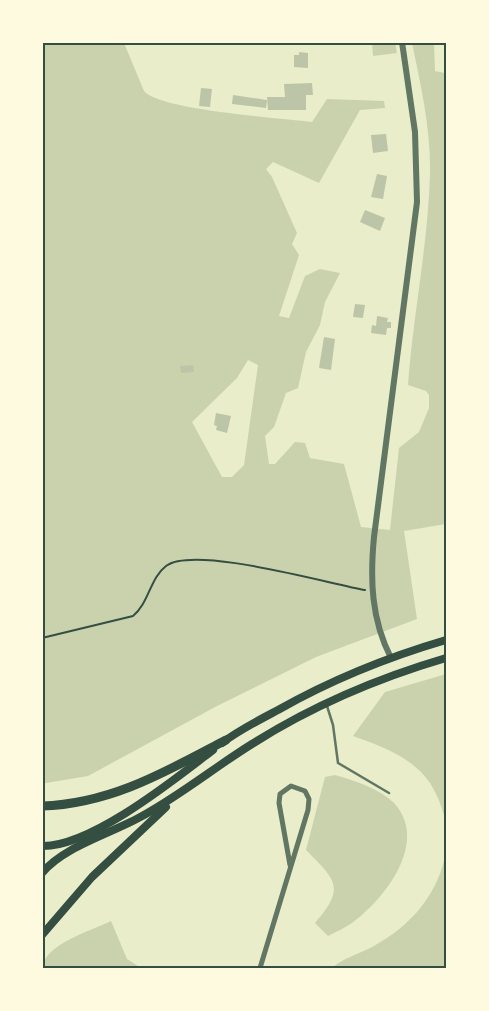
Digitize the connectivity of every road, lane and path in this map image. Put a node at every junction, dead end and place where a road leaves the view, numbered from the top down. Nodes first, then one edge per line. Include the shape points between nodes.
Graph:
1 (402, 42) edge
2 (372, 590) junction
3 (42, 638) edge
4 (446, 640) edge
5 (391, 658) junction
6 (446, 658) edge
7 (326, 704) junction
8 (226, 740) junction
9 (389, 793) dead end
10 (174, 798) junction
11 (42, 806) edge
12 (42, 846) edge
13 (290, 865) junction
14 (42, 873) edge
15 (42, 935) edge
16 (260, 968) edge

1 - 2 street via 415,132 416,210 374,537
2 - 3 path via 214,560 182,560 167,565 160,572 142,608 133,616
2 - 5 street via 377,622
4 - 5 main road
5 - 8 main road via 299,698
6 - 7 main road via 385,678
7 - 9 lane via 333,725 338,763
7 - 10 main road via 254,743
8 - 11 highway via 123,791 84,802
8 - 12 main road via 128,811 69,841
10 - 14 main road via 122,828 61,856
10 - 15 main road via 92,877
13 - 13 street via 305,825 309,799 306,791 291,786 280,794 279,803
13 - 16 street

